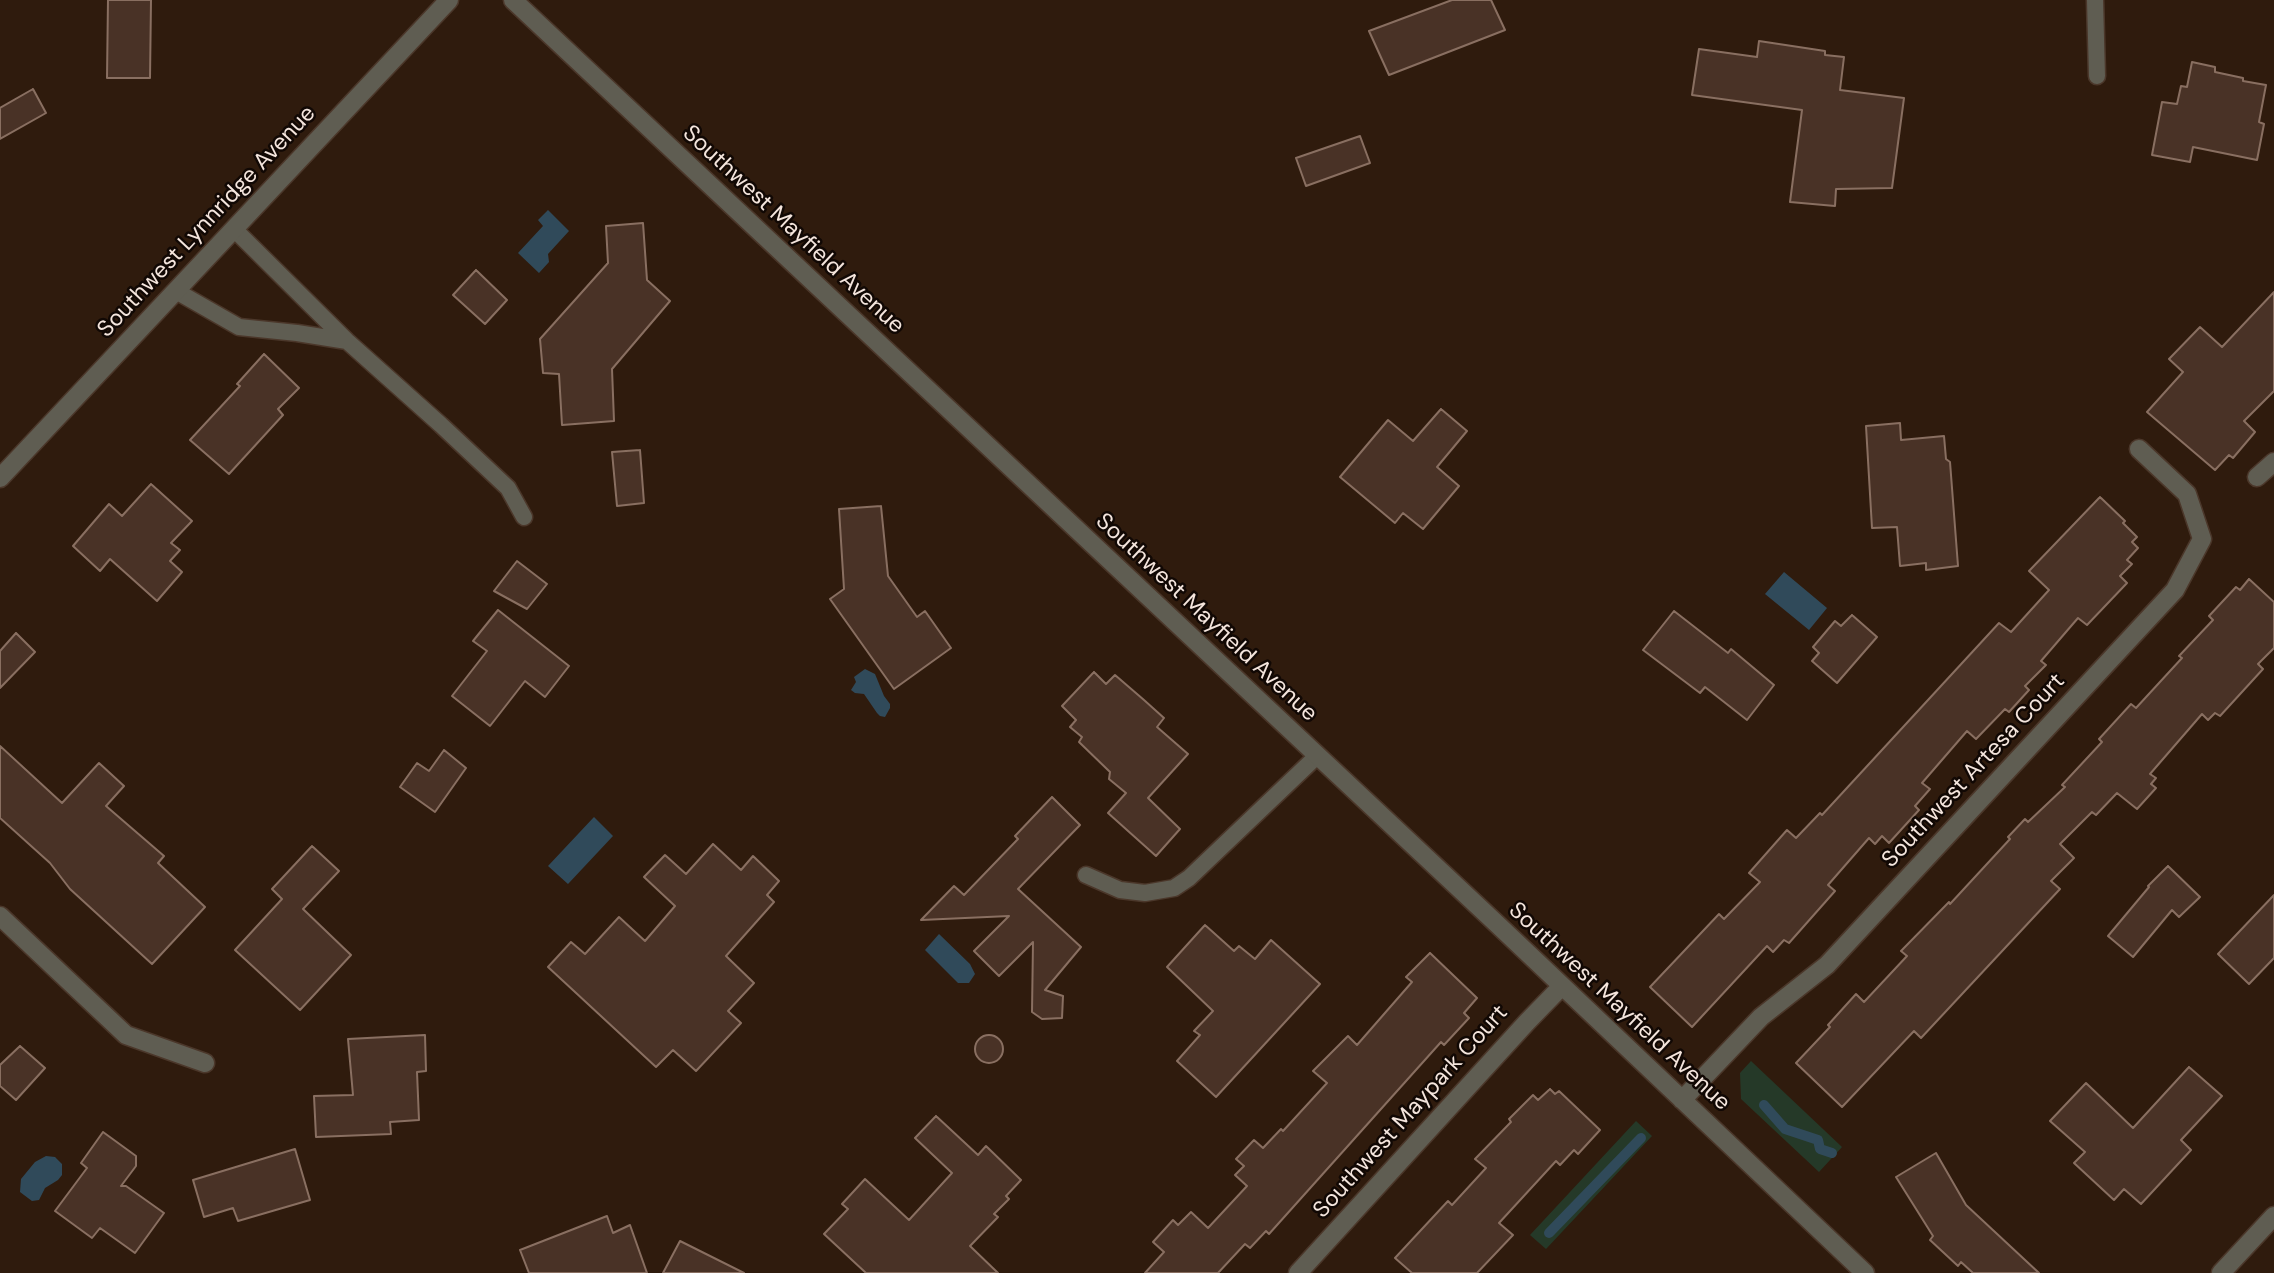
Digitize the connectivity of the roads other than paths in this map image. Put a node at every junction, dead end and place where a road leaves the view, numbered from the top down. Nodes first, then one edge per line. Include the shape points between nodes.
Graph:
1 (449, 0) edge
2 (513, 0) edge
3 (2095, 0) edge
4 (2097, 76) dead end
5 (234, 229) junction
6 (176, 291) junction
7 (347, 341) junction
8 (2139, 449) dead end
9 (2274, 462) edge
10 (2257, 477) dead end
11 (0, 478) edge
12 (524, 517) dead end
13 (1317, 756) junction
14 (1086, 875) dead end
15 (0, 916) edge
16 (1562, 986) junction
17 (205, 1063) dead end
18 (1682, 1100) junction
19 (2274, 1216) edge
20 (1298, 1273) edge
21 (1865, 1273) edge
22 (2221, 1273) edge

1 - 5 street, Southwest Lynnridge Avenue
2 - 13 street, Southwest Mayfield Avenue
3 - 4 lane
5 - 6 street, Southwest Lynnridge Avenue
5 - 7 lane
6 - 7 lane via 239,327
6 - 11 street, Southwest Lynnridge Avenue
7 - 12 lane via 508,488
8 - 18 street, Southwest Artesa Court via 2187,494 2202,539 2175,590 1827,965 1761,1017
9 - 10 street
13 - 14 lane via 1174,888 1145,893 1120,890
13 - 16 street, Southwest Mayfield Avenue
15 - 17 street via 127,1035
16 - 18 street, Southwest Mayfield Avenue
16 - 20 street, Southwest Maypark Court
18 - 21 street, Southwest Mayfield Avenue
19 - 22 street

